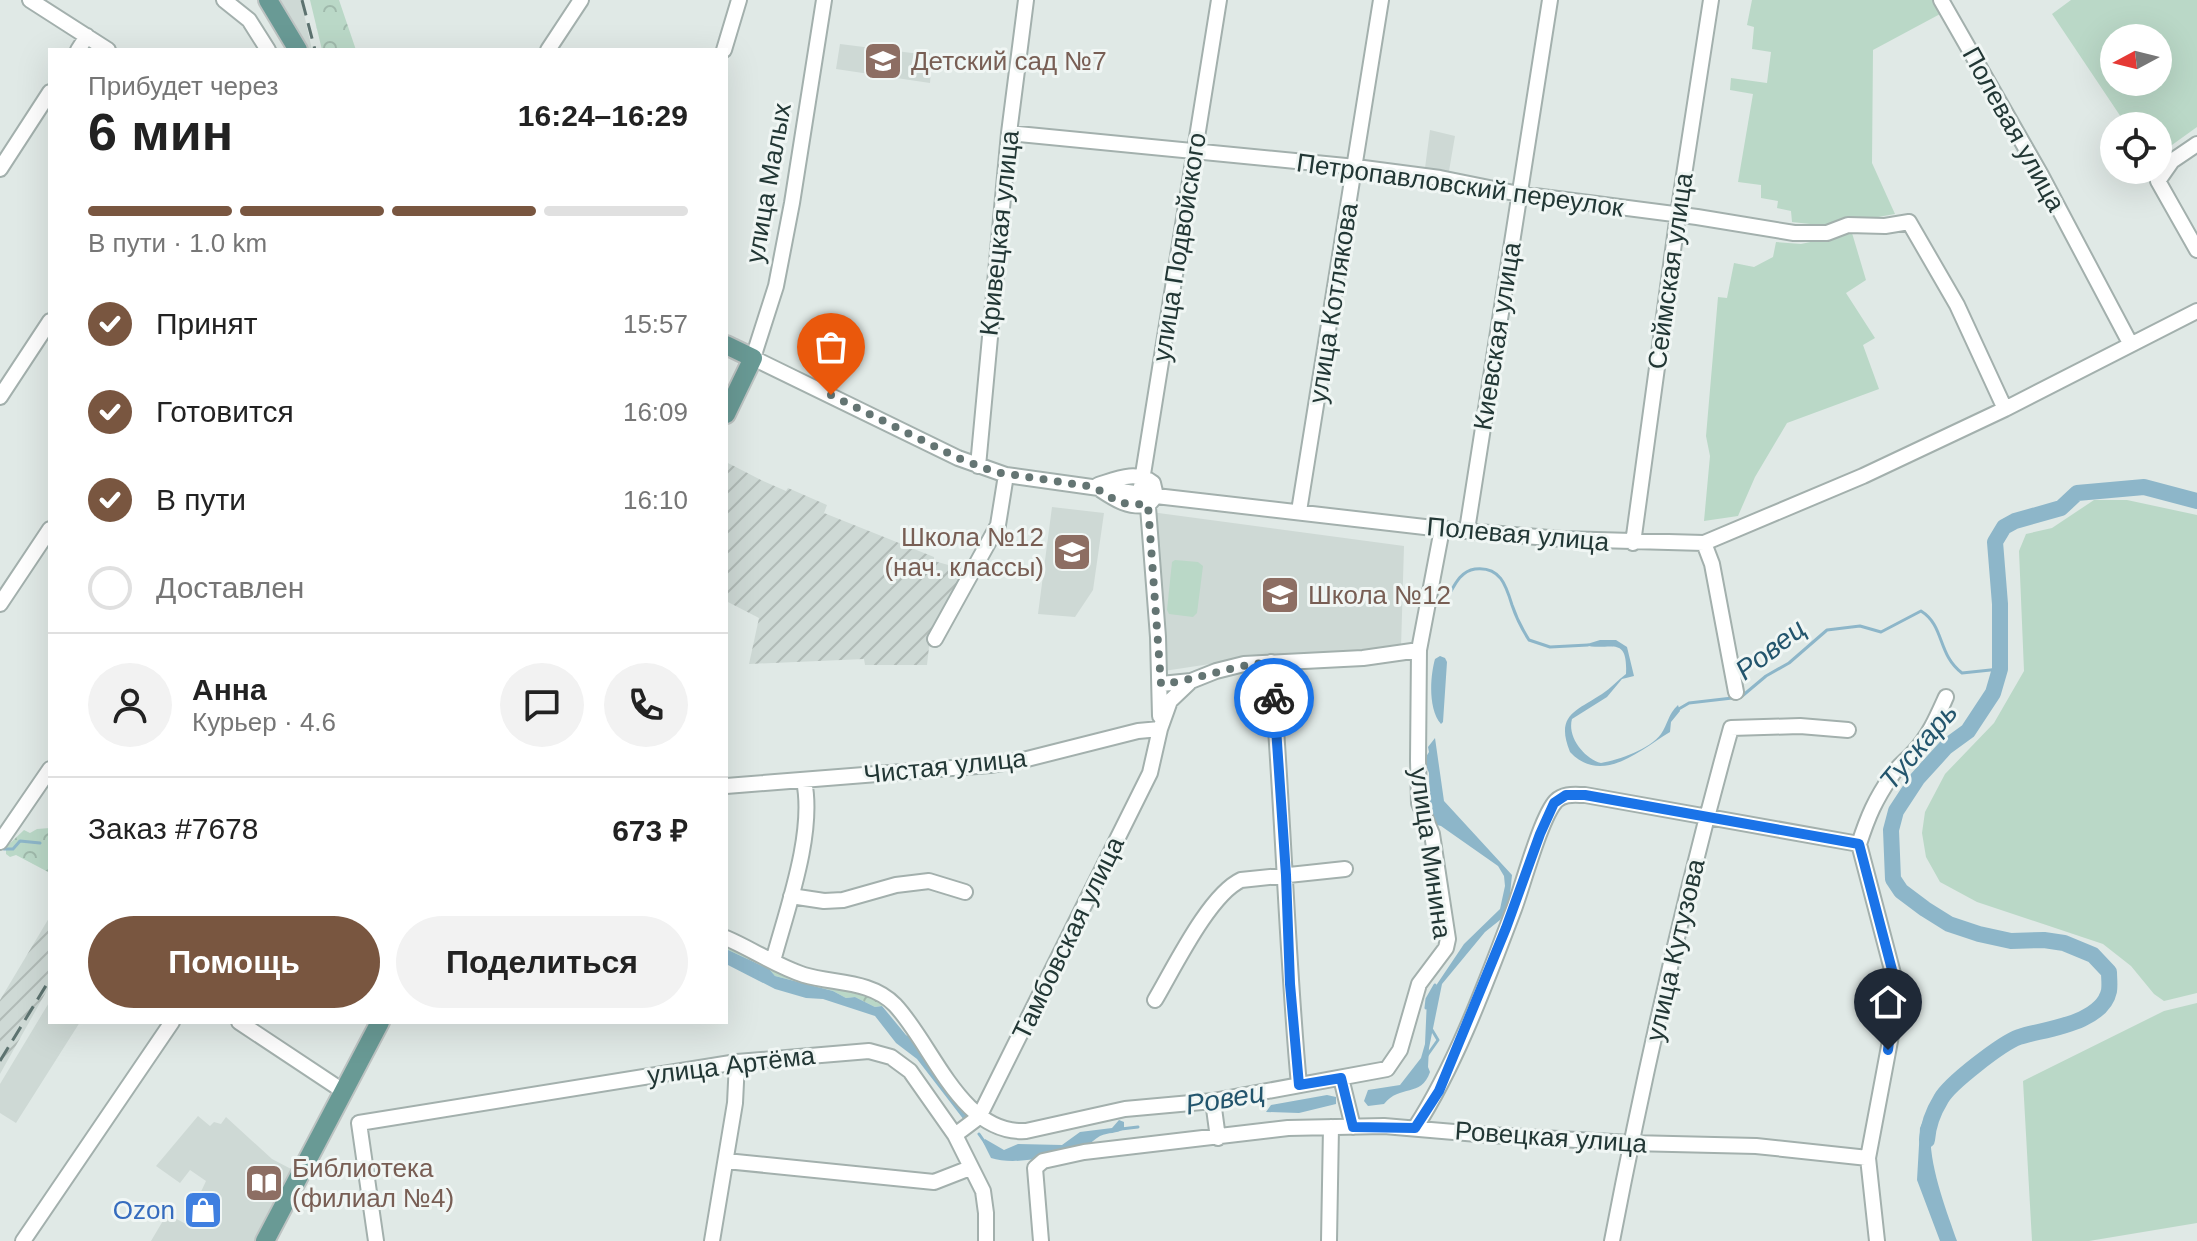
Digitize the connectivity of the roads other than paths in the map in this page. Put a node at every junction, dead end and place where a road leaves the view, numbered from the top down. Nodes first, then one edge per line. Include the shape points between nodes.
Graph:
1 (30, 0) edge
2 (224, 0) edge
3 (268, 0) edge
4 (581, 0) edge
5 (739, 0) edge
6 (824, 0) edge
7 (1026, 0) edge
8 (1219, 0) edge
9 (1381, 0) edge
10 (1550, 0) edge
11 (1711, 0) edge
12 (1941, 0) edge
13 (87, 36) junction
14 (79, 48) edge
15 (105, 48) edge
16 (267, 48) edge
17 (297, 48) edge
18 (549, 48) edge
19 (725, 48) edge
20 (48, 95) edge
21 (1009, 133) junction
22 (2197, 144) edge
23 (1195, 153) junction
24 (1356, 167) junction
25 (0, 169) edge
26 (1519, 194) junction
27 (1678, 214) junction
28 (2197, 250) edge
29 (2197, 311) edge
30 (48, 324) edge
31 (2130, 343) junction
32 (728, 346) edge
33 (753, 358) junction
34 (0, 397) edge
35 (2005, 409) junction
36 (728, 410) edge
37 (978, 466) junction
38 (1006, 475) junction
39 (1141, 477) junction
40 (1092, 486) junction
41 (1148, 497) junction
42 (1299, 511) junction
43 (1442, 529) junction
44 (1467, 530) junction
45 (48, 532) edge
46 (1633, 543) junction
47 (1704, 543) junction
48 (0, 604) edge
49 (935, 639) dead end
50 (1419, 650) junction
51 (1271, 662) junction
52 (1191, 681) junction
53 (1161, 684) junction
54 (1736, 692) dead end
55 (1946, 697) dead end
56 (1160, 729) junction
57 (1848, 730) dead end
58 (48, 772) edge
59 (804, 781) junction
60 (728, 786) edge
61 (1706, 818) junction
62 (2, 833) edge
63 (1859, 844) junction
64 (1345, 869) dead end
65 (1286, 875) junction
66 (965, 892) dead end
67 (791, 896) junction
68 (728, 939) edge
69 (773, 961) junction
70 (1155, 1000) dead end
71 (171, 1024) edge
72 (242, 1024) edge
73 (379, 1024) edge
74 (737, 1062) junction
75 (1341, 1078) junction
76 (1299, 1085) junction
77 (343, 1091) junction
78 (1213, 1101) junction
79 (334, 1108) junction
80 (979, 1117) junction
81 (359, 1123) junction
82 (1331, 1127) junction
83 (1353, 1127) junction
84 (1415, 1128) junction
85 (955, 1135) junction
86 (1218, 1138) junction
87 (1631, 1143) junction
88 (1868, 1158) junction
89 (726, 1161) junction
90 (970, 1168) junction
91 (23, 1241) edge
92 (265, 1241) edge
93 (376, 1241) edge
94 (712, 1241) edge
95 (986, 1241) edge
96 (1041, 1241) edge
97 (1329, 1241) edge
98 (1612, 1241) edge
99 (1877, 1241) edge

1 - 13 street
2 - 16 street via 249,20
3 - 17 main road
4 - 18 street
5 - 19 street
6 - 33 street, улица Малых via 779,272
7 - 21 street, Кривецкая улица
8 - 23 street, улица Подвойского
9 - 24 street, улица Котлякова
10 - 26 street, Киевская улица
11 - 27 street, Сеймская улица
12 - 31 street, Полевая улица
13 - 14 street
13 - 15 street
20 - 25 street
21 - 23 street, Петропавловский переулок
21 - 37 street, Кривецкая улица
22 - 28 street via 2172,161 2158,181
23 - 24 street, Петропавловский переулок
23 - 39 street, улица Подвойского
24 - 26 street, Петропавловский переулок
24 - 42 street, улица Котлякова
26 - 27 street, Петропавловский переулок
26 - 44 street, Киевская улица
27 - 35 street, Петропавловский переулок via 1814,235 1848,225 1909,222 1957,305
27 - 46 street, Сеймская улица
29 - 31 street, Полевая улица
30 - 34 street
31 - 35 street, Полевая улица
32 - 33 main road
33 - 36 main road, улица Малых
33 - 37 street, Полевая улица
35 - 47 street, Полевая улица
37 - 38 street, Полевая улица
38 - 40 street, Полевая улица
38 - 49 street via 998,525
39 - 40 street
39 - 41 street, улица Подвойского
40 - 41 street, Полевая улица
41 - 42 street, Полевая улица
41 - 53 street, Тамбовская улица
42 - 43 street, Полевая улица
43 - 44 street, Полевая улица
43 - 50 street, улица Минина
44 - 46 street, Полевая улица
45 - 48 street
46 - 47 street, Полевая улица
47 - 54 street
50 - 51 street
50 - 75 street, улица Минина via 1419,803 1432,834 1448,939 1419,984 1400,1050 1387,1069
51 - 52 street via 1230,667
51 - 65 street
52 - 53 street
52 - 56 street, Тамбовская улица via 1170,701
53 - 56 street, Тамбовская улица
55 - 63 street via 1932,729 1877,799
56 - 59 street, Чистая улица via 1023,760
56 - 80 street, Тамбовская улица via 1150,773
57 - 61 street, улица Кутузова via 1731,728
58 - 62 street
59 - 60 street, Чистая улица
59 - 67 street via 808,810
61 - 63 street
61 - 84 street via 1585,795 1566,795 1554,803 1439,1091
61 - 87 street, улица Кутузова
63 - 88 street via 1896,985
64 - 65 street
65 - 70 street via 1241,880 1227,887
65 - 76 street
66 - 67 street via 929,881 843,900
67 - 69 street
68 - 69 street
69 - 80 street via 807,976 879,992 896,1005
71 - 91 street
72 - 77 street
73 - 77 main road
74 - 81 street, улица Артёма
74 - 85 street, улица Артёма via 869,1051 891,1057 910,1071
74 - 89 street
75 - 76 street
75 - 83 street
76 - 78 street
77 - 79 main road
78 - 80 street via 1125,1109 1026,1131 1011,1132
78 - 86 street
79 - 81 street
79 - 92 main road
80 - 85 street, Тамбовская улица
81 - 93 street
82 - 83 street, Ровецкая улица
82 - 86 street, Ровецкая улица
82 - 97 street
83 - 84 street, Ровецкая улица
84 - 87 street, Ровецкая улица
85 - 90 street, улица Артёма
86 - 96 street, Ровецкая улица via 1043,1161 1035,1168
87 - 88 street, Ровецкая улица via 1756,1146
87 - 98 street, улица Кутузова
88 - 99 street
89 - 90 street via 934,1182
89 - 94 street
90 - 95 street, улица Артёма via 983,1191

